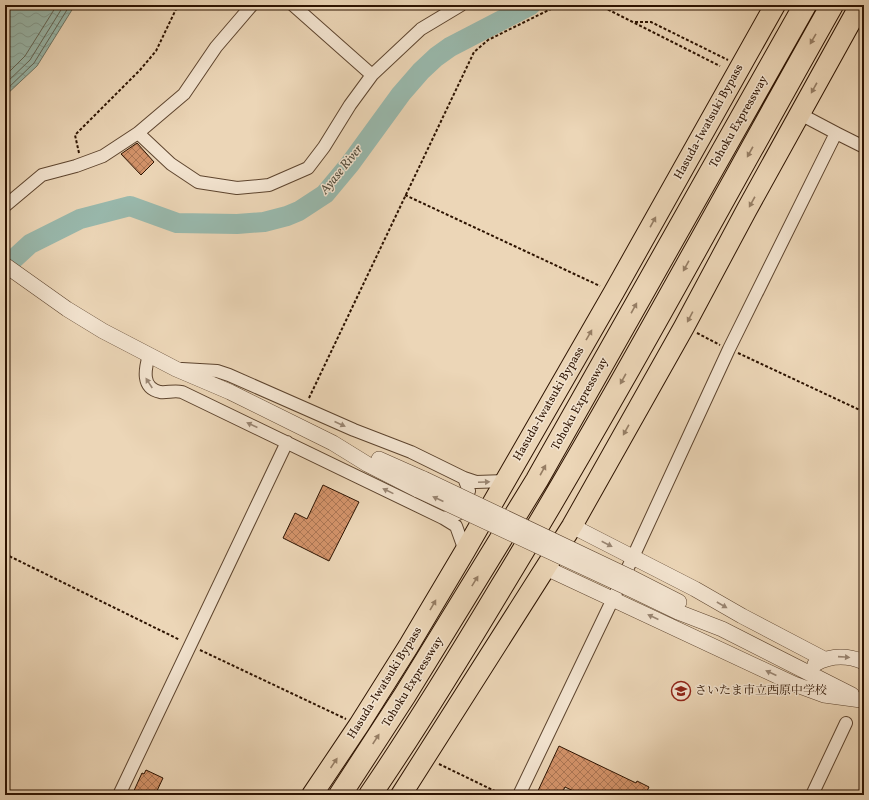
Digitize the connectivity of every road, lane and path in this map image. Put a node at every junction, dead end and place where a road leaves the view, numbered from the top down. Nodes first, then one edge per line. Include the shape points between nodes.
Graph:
1 (178, 5) edge
2 (252, 5) edge
3 (293, 5) edge
4 (461, 5) edge
5 (559, 5) edge
6 (600, 5) edge
7 (775, 5) edge
8 (805, 5) edge
9 (832, 5) edge
10 (860, 5) edge
11 (634, 22) junction
12 (720, 66) dead end
13 (740, 66) junction
14 (372, 75) junction
15 (800, 114) junction
16 (138, 133) junction
17 (836, 133) junction
18 (864, 147) edge
19 (81, 164) junction
20 (405, 195) junction
21 (5, 206) edge
22 (5, 265) edge
23 (614, 292) junction
24 (684, 327) junction
25 (729, 349) junction
26 (149, 355) junction
27 (176, 369) junction
28 (304, 408) junction
29 (864, 412) edge
30 (287, 442) junction
31 (464, 478) junction
32 (505, 481) junction
33 (444, 518) junction
34 (572, 526) junction
35 (465, 551) junction
36 (5, 554) edge
37 (633, 557) junction
38 (546, 568) junction
39 (613, 598) junction
40 (190, 645) junction
41 (824, 659) junction
42 (864, 662) edge
43 (804, 671) junction
44 (863, 698) edge
45 (846, 724) dead end
46 (359, 726) junction
47 (425, 757) junction
48 (119, 795) edge
49 (312, 795) edge
50 (340, 795) edge
51 (370, 795) edge
52 (401, 795) edge
53 (503, 795) edge
54 (519, 795) edge
55 (812, 795) edge

1 - 19 path via 156,51 75,135
2 - 16 street via 216,47 184,94
3 - 14 street
4 - 14 street via 421,29
5 - 20 path via 488,40 474,52
6 - 11 path
7 - 13 highway, Hasuda-Iwatsuki Bypass
50 -> 8 highway, Tohoku Expressway via 537,480
9 -> 51 highway, Tohoku Expressway via 561,489 454,666
10 -> 15 highway
11 - 12 path
11 - 13 path via 651,22
23 -> 13 highway, Hasuda-Iwatsuki Bypass
14 - 16 street via 308,168 269,185 237,188 198,182 170,164
15 - 17 street
15 -> 24 highway
16 - 19 street via 103,156
17 - 18 street
17 - 25 street
19 - 21 street via 42,175
20 - 23 path
20 - 28 path
22 - 26 street via 67,309
32 -> 23 highway, Hasuda-Iwatsuki Bypass
24 - 25 path
24 -> 34 highway
25 - 29 path
25 - 37 street
26 - 27 street
30 -> 26 street via 182,392 161,392 152,389 145,379
27 - 28 street via 229,375
27 - 43 street, bridge via 230,392 333,443 373,456 421,485 628,582 683,604 722,630
28 -> 31 street via 411,452
33 -> 30 street
30 - 40 street
31 -> 32 street via 476,482
31 - 33 street via 469,491 458,514
32 - 35 highway, Hasuda-Iwatsuki Bypass
33 - 35 street via 456,526
34 -> 37 street
34 - 38 highway
46 -> 35 highway, Hasuda-Iwatsuki Bypass
36 - 40 path
37 - 39 street
37 -> 41 street
38 - 39 street
38 - 47 highway
44 -> 39 street via 824,695 794,684
39 - 54 street
40 - 46 path
40 - 48 street
41 -> 42 street via 845,657
41 - 43 street
43 - 44 street
45 - 55 street
49 -> 46 highway, Hasuda-Iwatsuki Bypass
47 - 52 highway
47 - 53 path

